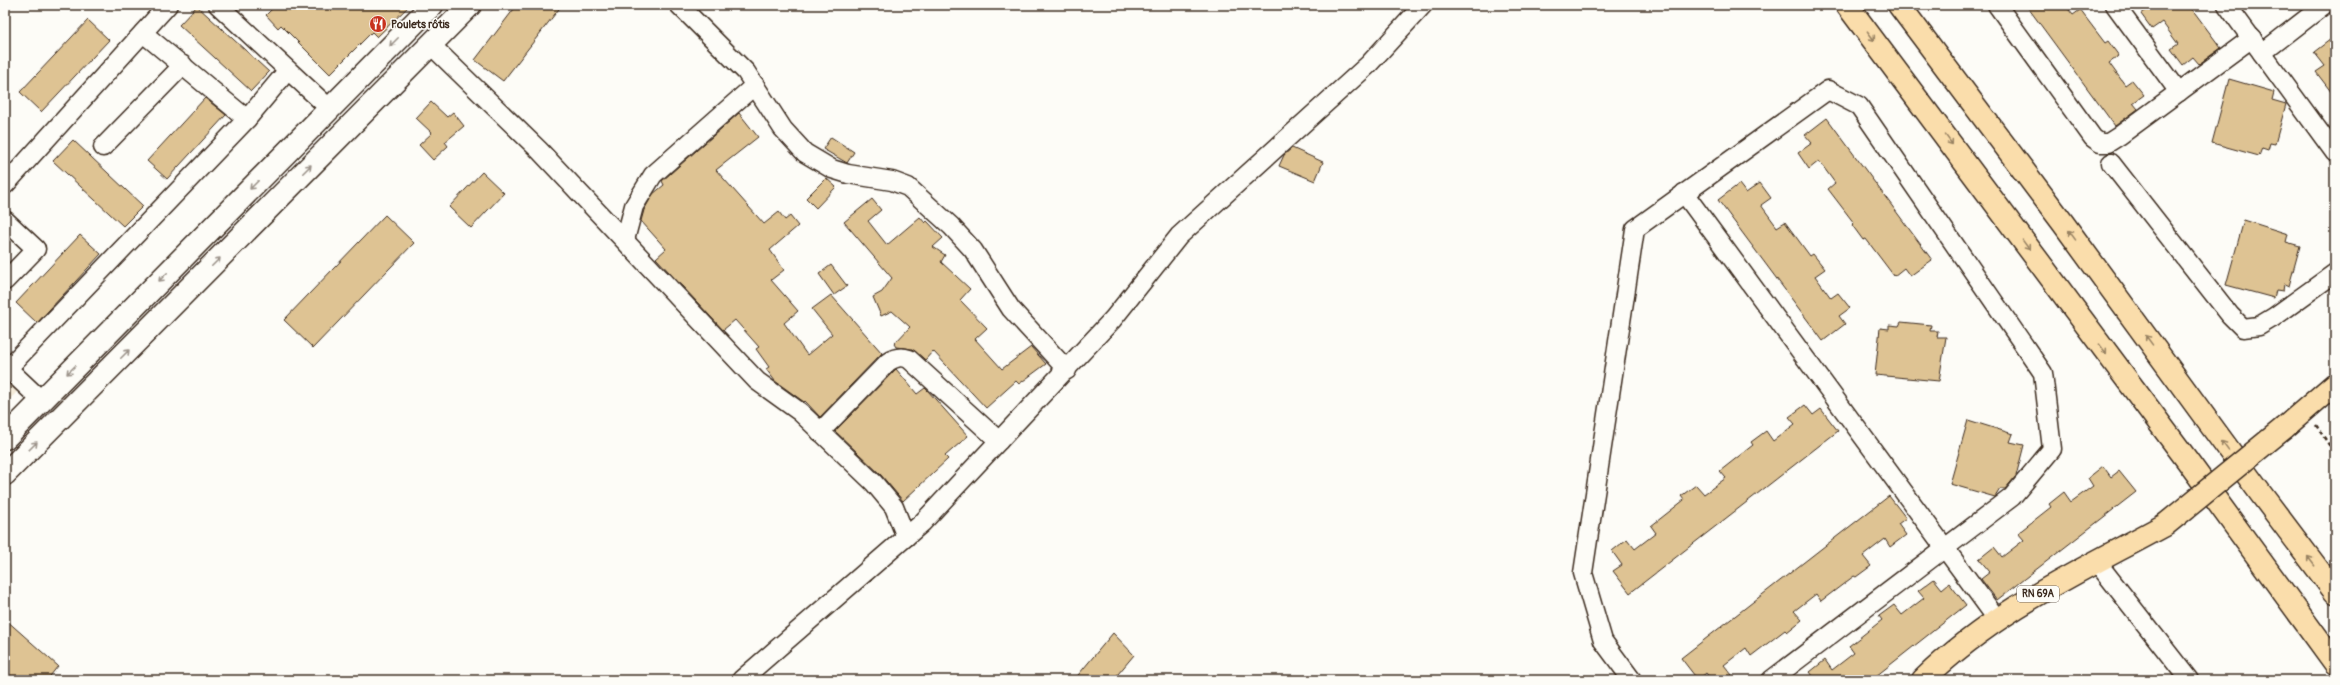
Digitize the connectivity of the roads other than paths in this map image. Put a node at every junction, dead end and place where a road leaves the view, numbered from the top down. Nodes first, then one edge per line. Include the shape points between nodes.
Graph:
1 (168, 5) edge
2 (218, 5) edge
3 (432, 5) edge
4 (470, 5) edge
5 (679, 5) edge
6 (1422, 5) edge
7 (1847, 5) edge
8 (1900, 5) edge
9 (1997, 5) edge
10 (2115, 5) edge
11 (2228, 5) edge
12 (2324, 5) edge
13 (143, 34) junction
14 (431, 46) junction
15 (2257, 46) junction
16 (183, 65) junction
17 (288, 70) junction
18 (755, 85) junction
19 (2179, 92) junction
20 (329, 108) junction
21 (247, 119) junction
22 (2332, 142) edge
23 (103, 147) dead end
24 (2111, 163) dead end
25 (5, 184) edge
26 (1684, 193) junction
27 (5, 220) edge
28 (625, 240) junction
29 (2335, 273) edge
30 (5, 281) edge
31 (6, 367) edge
32 (1066, 370) junction
33 (2335, 384) edge
34 (42, 400) junction
35 (820, 432) junction
36 (5, 438) edge
37 (999, 441) junction
38 (5, 474) edge
39 (906, 537) junction
40 (1944, 548) junction
41 (2096, 561) junction
42 (2335, 592) edge
43 (1997, 619) junction
44 (2335, 663) edge
45 (741, 680) edge
46 (1632, 680) edge
47 (1771, 680) edge
48 (1923, 680) edge
49 (2189, 680) edge

1 - 13 street
2 - 17 street
3 -> 20 main road
4 - 14 main road
5 - 18 street via 740,66
6 - 32 street via 1368,65 1179,236 1113,319
7 -> 44 main road via 2187,460
42 -> 8 main road
9 - 19 street via 2093,138 2100,143 2108,143 2119,136
10 - 19 street
11 - 15 street
12 - 15 street
13 - 16 street
13 - 25 street
14 - 28 street via 539,150
38 -> 14 main road
15 - 19 street
15 - 22 street
16 - 21 street
16 - 23 street
17 - 20 street
17 - 21 street
18 - 28 street via 653,175 634,206
18 - 32 street via 783,129 805,153 832,169 892,181 908,187 952,226 973,250 1011,309
20 -> 34 main road
21 - 31 street
24 - 29 street via 2230,315 2243,328 2259,326
26 - 40 street
26 - 40 street via 1828,90 1859,106 2043,373 2052,448 2012,497
26 - 46 street via 1635,229 1583,573 1603,641
27 - 30 street via 36,250
28 - 35 street via 757,381 800,412
31 - 34 street
32 - 37 street
33 - 41 main road, RN 69A, bridge via 2165,525
34 - 36 main road
35 - 37 street via 888,362 903,357 910,359
35 - 39 street via 885,494 899,516
37 - 39 street
39 - 45 street
40 - 43 street
40 - 47 street
41 - 43 main road, RN 69A via 2068,575
41 - 49 street
43 - 48 main road, RN 69A via 1944,660

